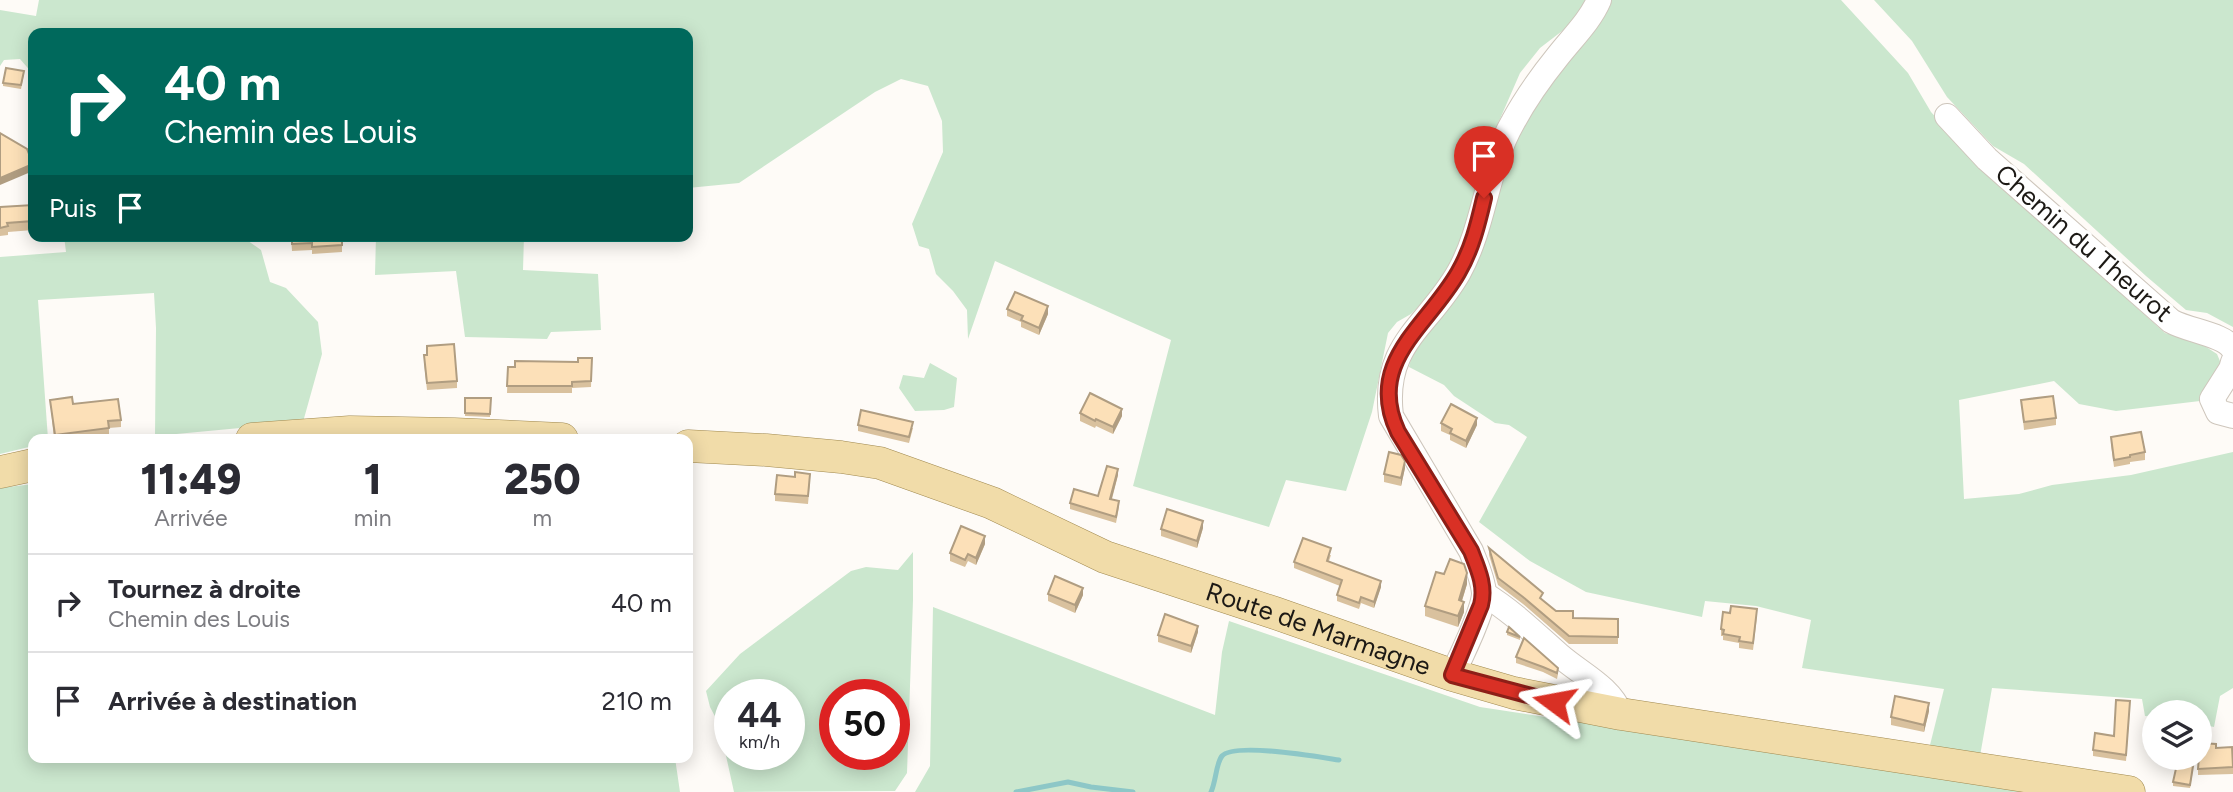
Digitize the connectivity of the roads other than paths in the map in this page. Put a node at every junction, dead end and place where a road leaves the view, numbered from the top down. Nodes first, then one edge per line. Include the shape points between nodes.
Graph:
1 (1599, 0) edge
2 (1947, 116) dead end
3 (2233, 349) edge
4 (2233, 362) edge
5 (2233, 416) edge
6 (322, 434) edge
7 (472, 434) edge
8 (693, 446) edge
9 (28, 466) edge
10 (0, 472) edge
11 (1484, 594) junction
12 (1452, 675) junction
13 (1621, 715) junction
14 (2129, 792) edge

1 - 11 street via 1511,124 1491,172 1471,247 1444,295 1398,353 1390,376 1391,416 1471,551
2 - 3 street, Chemin du Theurot via 1987,159 2171,321 2222,339
4 - 5 street via 2212,399 2218,412
6 - 7 main road
8 - 12 main road, Route de Marmagne via 880,463 992,503 1105,557
9 - 10 main road
11 - 12 street
11 - 13 street via 1609,693
12 - 13 main road, Route de Marmagne
13 - 14 main road, Route de Marmagne

